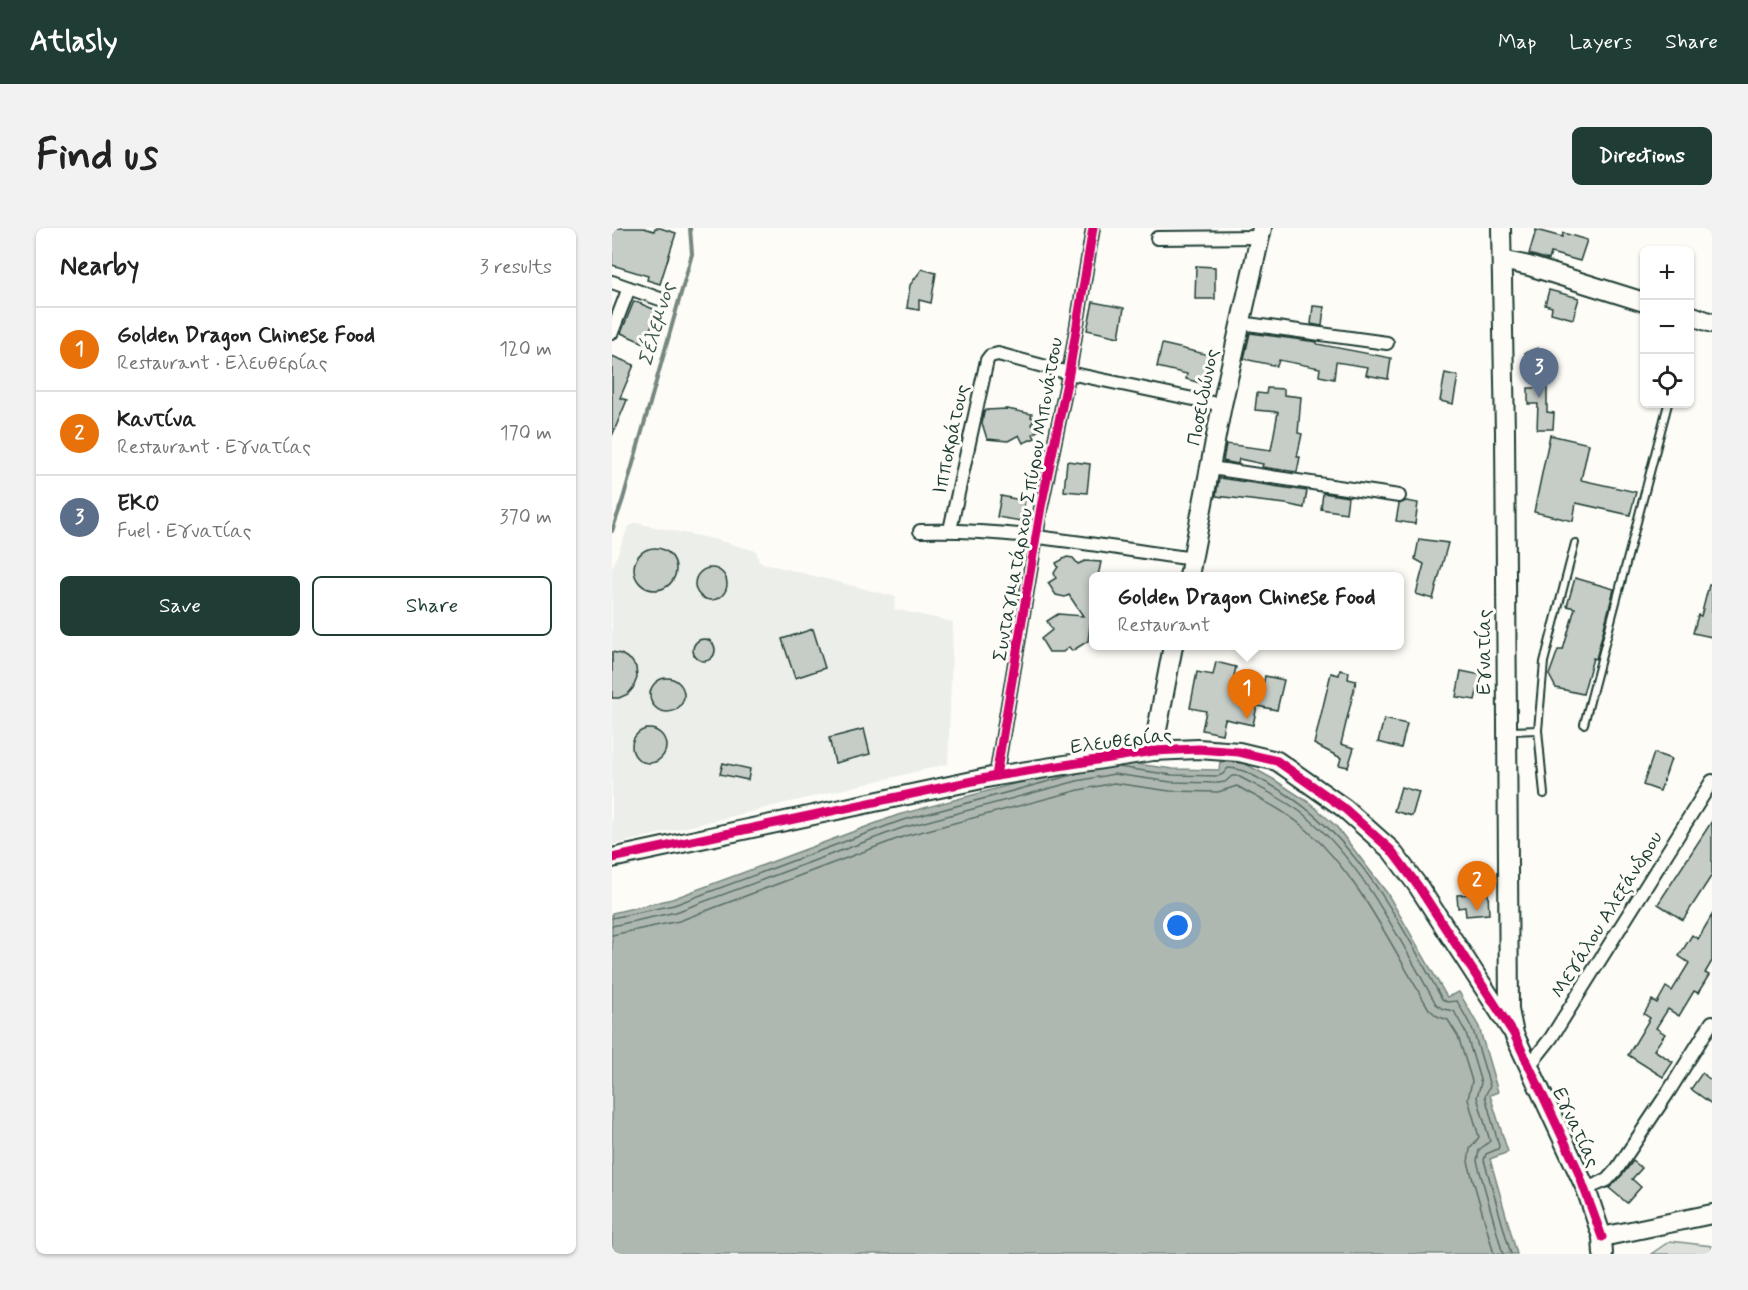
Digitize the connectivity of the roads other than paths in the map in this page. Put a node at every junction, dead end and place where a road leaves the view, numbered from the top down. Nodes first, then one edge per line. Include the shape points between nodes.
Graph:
1 (1093, 228) edge
2 (1501, 228) edge
3 (1261, 232) edge
4 (1158, 238) dead end
5 (1502, 260) junction
6 (612, 282) edge
7 (629, 288) junction
8 (660, 299) dead end
9 (1640, 301) edge
10 (1694, 317) edge
11 (1240, 323) junction
12 (1712, 323) edge
13 (612, 332) edge
14 (1388, 343) dead end
15 (1069, 373) junction
16 (1222, 405) junction
17 (1667, 408) edge
18 (1211, 468) junction
19 (1399, 496) dead end
20 (951, 530) junction
21 (920, 531) dead end
22 (1037, 538) junction
23 (1575, 543) dead end
24 (1191, 568) edge
25 (1172, 650) edge
26 (1584, 724) dead end
27 (1538, 730) junction
28 (1506, 731) junction
29 (1153, 751) junction
30 (996, 776) junction
31 (1712, 781) edge
32 (1544, 794) dead end
33 (612, 858) edge
34 (1712, 1022) edge
35 (1514, 1034) junction
36 (1529, 1066) junction
37 (1586, 1189) junction
38 (1712, 1214) edge
39 (1602, 1245) edge

1 - 15 street, Συνταγματάρχου Σπύρου Μπονάτσου
2 - 5 street, Εγνατίας
3 - 4 street
3 - 11 street, Ποσειδώνος
5 - 9 street
5 - 28 street, Εγνατίας
6 - 7 street
7 - 8 street
7 - 13 street
10 - 12 street
11 - 14 street
11 - 16 street, Ποσειδώνος
15 - 16 street
15 - 20 street, Ιπποκράτους via 998,354 990,356
15 - 22 street, Συνταγματάρχου Σπύρου Μπονάτσου
16 - 18 street, Ποσειδώνος
17 - 26 lane
18 - 19 street
18 - 24 street, Ποσειδώνος
20 - 21 street
20 - 22 street
22 - 24 street
22 - 30 street, Συνταγματάρχου Σπύρου Μπονάτσου
23 - 27 lane via 1544,662
25 - 29 street
27 - 28 lane
27 - 32 lane
28 - 35 street, Εγνατίας via 1508,978
29 - 30 street, Ελευθερίας
29 - 35 street, Ελευθερίας via 1239,752 1277,761 1344,808 1391,850
30 - 33 street, Ελευθερίας
31 - 36 street, Μεγάλου Αλεξάνδρου via 1551,1038
34 - 37 street via 1617,1169 1607,1180
35 - 36 street, Εγνατίας
36 - 37 street, Εγνατίας
37 - 39 street, Εγνατίας
38 - 39 street

